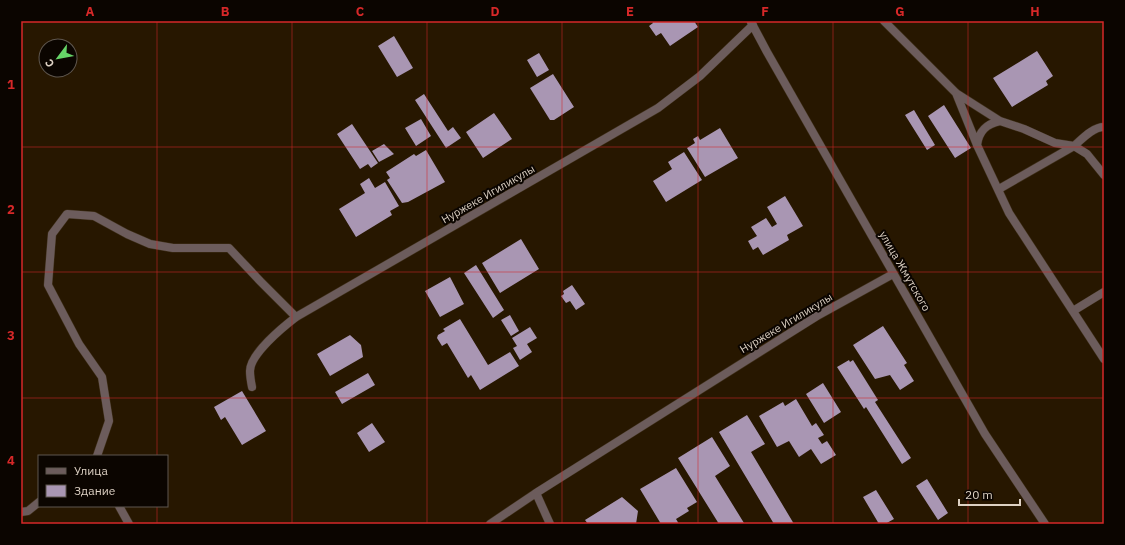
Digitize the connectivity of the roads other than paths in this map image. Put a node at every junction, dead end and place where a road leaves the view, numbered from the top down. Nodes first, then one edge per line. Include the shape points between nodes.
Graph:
1 (884, 21) edge
2 (752, 23) edge
3 (956, 92) junction
4 (1000, 121) junction
5 (1104, 127) edge
6 (977, 145) junction
7 (1074, 146) junction
8 (1104, 175) edge
9 (998, 189) junction
10 (893, 274) junction
11 (1104, 292) edge
12 (1073, 311) junction
13 (296, 317) junction
14 (1104, 359) edge
15 (252, 387) dead end
16 (98, 455) edge
17 (536, 493) junction
18 (38, 503) edge
19 (120, 507) edge
20 (21, 512) edge
21 (129, 524) edge
22 (490, 524) edge
23 (550, 524) edge
24 (1045, 524) edge

1 - 3 street
2 - 10 street, улица Жмутского
2 - 13 street, Нуржеке Игиликулы via 700,76 658,108
3 - 4 street
3 - 6 street
4 - 6 street via 991,123 983,129
4 - 7 street via 1055,144
5 - 7 street via 1089,133
6 - 9 street
7 - 8 street via 1087,154
7 - 9 street
9 - 12 street via 1010,213
10 - 17 street, Нуржеке Игиликулы via 816,316
10 - 24 street, улица Жмутского via 985,434
11 - 12 street
12 - 14 street
13 - 15 street, Нуржеке Игиликулы via 275,333 257,354 250,370
13 - 16 street via 229,248 173,248 150,244 94,216 67,214 52,234 48,285 79,344 102,377 109,421
17 - 22 street, Нуржеке Игиликулы
17 - 23 street
18 - 20 street via 28,511
19 - 21 street

